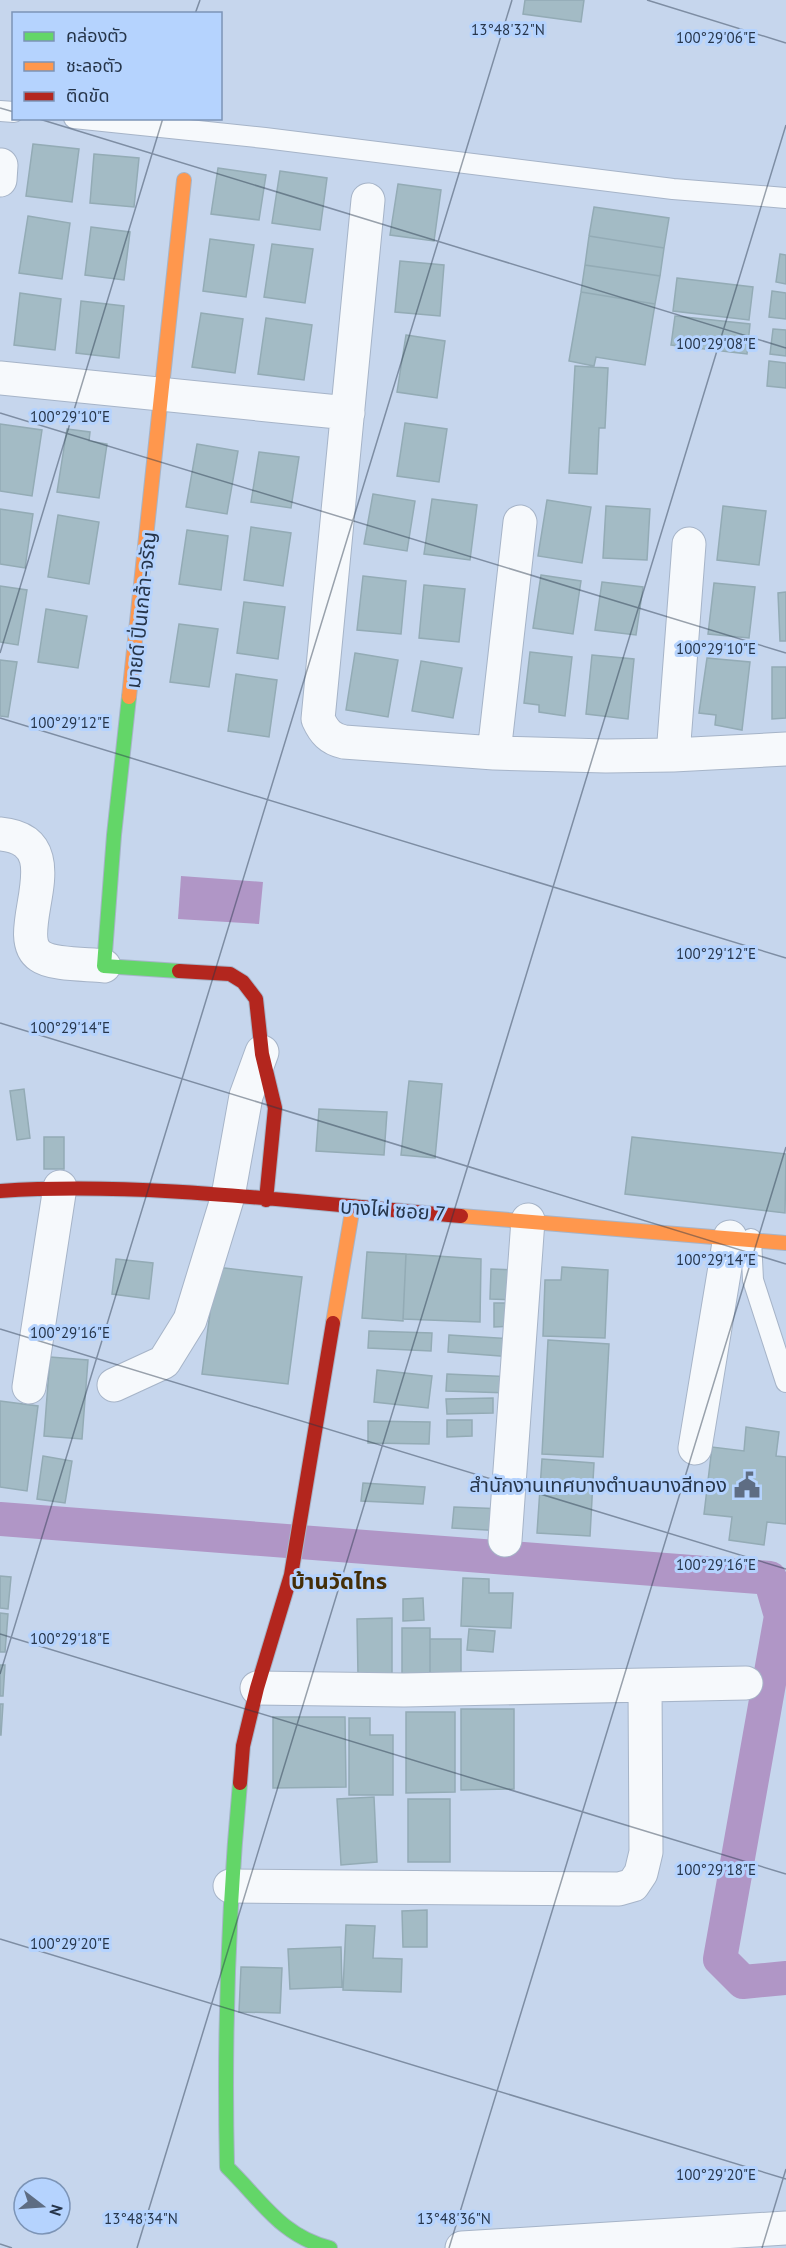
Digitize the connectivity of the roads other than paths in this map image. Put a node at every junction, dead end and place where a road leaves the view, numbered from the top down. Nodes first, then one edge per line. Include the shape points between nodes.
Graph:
1 (93, 120) edge
2 (184, 180) dead end
3 (786, 198) edge
4 (368, 200) dead end
5 (0, 378) edge
6 (164, 395) junction
7 (348, 413) junction
8 (520, 522) dead end
9 (689, 544) dead end
10 (786, 749) edge
11 (494, 753) junction
12 (674, 755) junction
13 (0, 834) edge
14 (104, 966) junction
15 (262, 1052) junction
16 (60, 1187) junction
17 (0, 1191) edge
18 (228, 1196) junction
19 (266, 1200) junction
20 (353, 1206) junction
21 (528, 1220) junction
22 (741, 1238) junction
23 (786, 1243) edge
24 (786, 1382) edge
25 (114, 1385) dead end
26 (29, 1387) dead end
27 (695, 1448) dead end
28 (506, 1540) dead end
29 (746, 1683) dead end
30 (645, 1686) junction
31 (257, 1688) junction
32 (230, 1886) junction
33 (769, 2236) edge
34 (330, 2248) edge
35 (462, 2248) edge

1 - 3 lane via 673,189
2 - 6 street, มายด์ ปิ่นเกล้า-จรัญ
4 - 7 street
5 - 6 street
6 - 7 street
6 - 14 street, มายด์ ปิ่นเกล้า-จรัญ via 114,835
7 - 11 street via 318,719 334,740 344,742
8 - 11 street
9 - 12 street
10 - 12 street
11 - 12 street
13 - 14 street via 20,838 30,845 35,856 38,871 32,944 40,956
14 - 15 street via 230,974 248,984 259,1007
15 - 18 street via 243,1107
15 - 19 street via 275,1108
16 - 17 street, บางไผ่ ซอย 7
16 - 18 street, บางไผ่ ซอย 7
16 - 26 street
18 - 19 street, บางไผ่ ซอย 7
18 - 25 street via 190,1320 164,1362
19 - 20 street, บางไผ่ ซอย 7
20 - 21 street, บางไผ่ ซอย 7
20 - 31 street via 291,1575
21 - 22 street, บางไผ่ ซอย 7
21 - 28 street
22 - 23 street, บางไผ่ ซอย 7
22 - 24 lane
22 - 27 street
29 - 30 street
30 - 31 street
30 - 32 street via 646,1852 641,1873 633,1885 619,1889
31 - 32 street via 243,1746
32 - 34 street via 227,2168 254,2192 276,2222 297,2237
33 - 35 street

